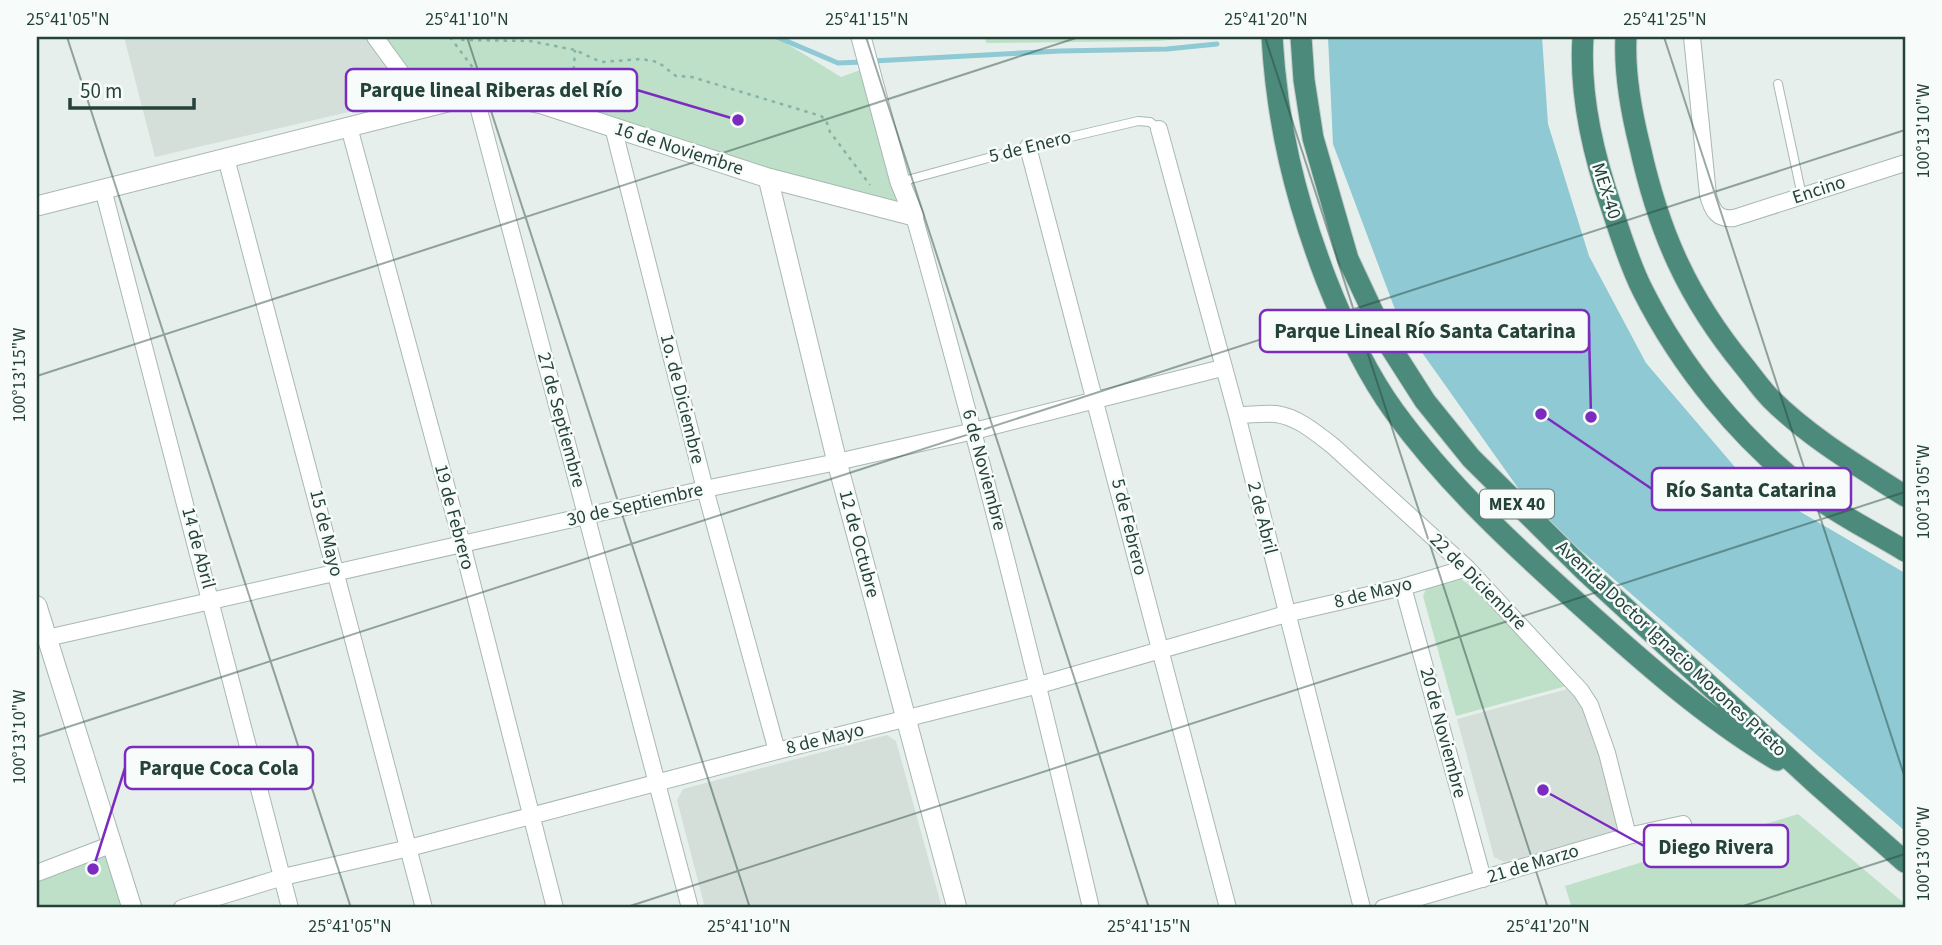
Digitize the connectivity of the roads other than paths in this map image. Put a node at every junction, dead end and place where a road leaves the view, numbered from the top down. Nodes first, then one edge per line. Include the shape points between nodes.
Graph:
1 (375, 37) edge
2 (860, 37) edge
3 (1272, 37) edge
4 (1301, 37) edge
5 (1583, 37) edge
6 (1626, 37) edge
7 (1692, 37) edge
8 (1778, 84) dead end
9 (475, 95) junction
10 (426, 107) junction
11 (349, 127) junction
12 (613, 127) junction
13 (1159, 129) joint
14 (1028, 147) junction
15 (226, 158) junction
16 (1905, 163) edge
17 (768, 178) junction
18 (901, 182) junction
19 (103, 189) junction
20 (1802, 196) junction
21 (37, 206) edge
22 (914, 216) junction
23 (1222, 368) junction
24 (1096, 400) junction
25 (1237, 415) junction
26 (974, 431) junction
27 (837, 462) junction
28 (705, 489) junction
29 (1905, 496) edge
30 (587, 517) junction
31 (462, 544) junction
32 (1905, 551) edge
33 (1467, 568) junction
34 (336, 572) junction
35 (1403, 587) junction
36 (212, 601) junction
37 (37, 606) edge
38 (1286, 614) junction
39 (47, 638) junction
40 (1160, 649) junction
41 (1039, 685) junction
42 (906, 718) junction
43 (777, 751) junction
44 (1814, 781) junction
45 (656, 782) junction
46 (532, 815) junction
47 (1684, 824) dead end
48 (1628, 836) junction
49 (110, 845) junction
50 (409, 848) junction
51 (1905, 862) edge
52 (37, 873) edge
53 (283, 877) junction
54 (1483, 879) junction
55 (132, 908) edge
56 (182, 908) edge
57 (290, 908) edge
58 (424, 908) edge
59 (555, 908) edge
60 (690, 908) edge
61 (957, 908) edge
62 (1091, 908) edge
63 (1228, 908) edge
64 (1362, 908) edge
65 (1383, 908) edge

1 - 10 street
2 - 18 street, 6 de Noviembre
3 - 44 highway, Avenida Doctor Ignacio Morones Prieto / MEX 40 via 1285,151 1308,232 1365,366 1392,408 1423,448 1520,551 1612,634 1756,748
4 - 44 highway, Avenida Doctor Ignacio Morones Prieto / MEX 40 via 1313,138 1348,259 1386,340 1425,401 1471,458 1585,571
5 - 32 highway, MEX-40 via 1585,98 1596,161 1627,255 1668,335 1729,418 1771,460 1811,494
6 - 29 highway via 1633,118 1646,175 1658,218 1700,307 1771,399 1813,435
7 - 20 street, Encino via 1708,195 1716,215 1734,218
8 - 20 lane
9 - 10 street, 16 de Noviembre
9 - 12 street, 16 de Noviembre via 495,94 542,104
9 - 30 street, 27 de Septiembre
10 - 11 street, 16 de Noviembre
11 - 15 street, 16 de Noviembre
11 - 31 street, 19 de Febrero
12 - 17 street, 16 de Noviembre
12 - 28 street, 1o. de Diciembre
13 - 14 lane, 5 de Enero via 1138,121
13 - 23 street, 2 de Abril
14 - 18 lane, 5 de Enero
14 - 24 street, 5 de Febrero
15 - 19 street, 16 de Noviembre
15 - 34 street, 15 de Mayo
16 - 20 street, Encino
17 - 22 street, 16 de Noviembre
17 - 27 street, 12 de Octubre
18 - 22 street, 6 de Noviembre
19 - 21 street, 16 de Noviembre
19 - 36 street, 14 de Abril
22 - 26 street, 6 de Noviembre
23 - 24 street, 30 de Septiembre
23 - 25 street, 2 de Abril
24 - 26 street, 30 de Septiembre
24 - 40 street, 5 de Febrero
25 - 33 street, 22 de Diciembre via 1276,414 1312,429
25 - 38 street, 2 de Abril
26 - 27 street, 30 de Septiembre
26 - 41 street, 6 de Noviembre
27 - 28 street, 30 de Septiembre
27 - 42 street, 12 de Octubre
28 - 30 street, 30 de Septiembre
28 - 43 street, 1o. de Diciembre
30 - 31 street, 30 de Septiembre
30 - 45 street, 27 de Septiembre
31 - 34 street, 30 de Septiembre
31 - 46 street, 19 de Febrero
33 - 35 street, 8 de Mayo
33 - 48 street, 22 de Diciembre via 1587,698
34 - 36 street, 30 de Septiembre
34 - 50 street, 15 de Mayo
35 - 38 street, 8 de Mayo
35 - 54 street, 20 de Noviembre
36 - 39 street, 30 de Septiembre
36 - 53 street, 14 de Abril
37 - 39 street
38 - 40 street, 8 de Mayo
38 - 64 street, 2 de Abril
39 - 49 street
40 - 41 street, 8 de Mayo
40 - 63 street, 5 de Febrero
41 - 42 street, 8 de Mayo
41 - 62 street, 6 de Noviembre
42 - 43 street, 8 de Mayo
42 - 61 street, 12 de Octubre
43 - 45 street, 8 de Mayo
44 - 51 highway, Avenida Doctor Ignacio Morones Prieto / MEX 40
45 - 46 street, 8 de Mayo
45 - 60 street, 27 de Septiembre
46 - 50 street, 8 de Mayo
46 - 59 street, 19 de Febrero
47 - 48 street, 21 de Marzo
48 - 54 street, 21 de Marzo
49 - 52 street
49 - 55 street
50 - 53 street, 8 de Mayo
50 - 58 street, 15 de Mayo
53 - 56 street, 8 de Mayo
53 - 57 street, 14 de Abril
54 - 65 street, 21 de Marzo

